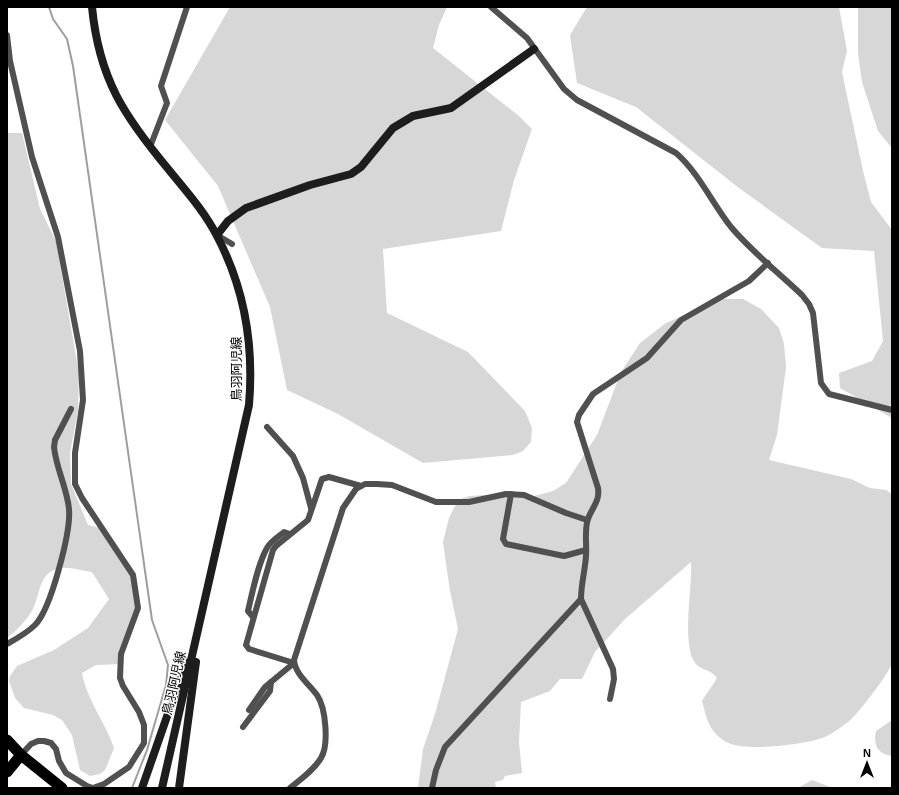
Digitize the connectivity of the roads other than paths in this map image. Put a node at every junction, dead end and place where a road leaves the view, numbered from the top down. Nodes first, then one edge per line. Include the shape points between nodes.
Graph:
1 (92, 7) edge
2 (187, 7) edge
3 (491, 7) edge
4 (7, 35) edge
5 (534, 49) junction
6 (9, 61) edge
7 (150, 146) junction
8 (217, 235) junction
9 (232, 244) dead end
10 (768, 263) junction
11 (72, 409) dead end
12 (892, 410) edge
13 (267, 427) dead end
14 (361, 486) junction
15 (511, 494) junction
16 (312, 510) junction
17 (587, 520) junction
18 (586, 550) junction
19 (581, 599) junction
20 (200, 622) junction
21 (7, 644) edge
22 (294, 664) junction
23 (271, 682) junction
24 (610, 699) dead end
25 (249, 710) dead end
26 (243, 727) dead end
27 (7, 740) edge
28 (22, 755) junction
29 (7, 772) edge
30 (62, 788) edge
31 (142, 788) edge
32 (162, 788) edge
33 (179, 788) edge
34 (290, 788) edge
35 (432, 788) edge

1 - 7 main road, 鳥羽阿児線 via 94,30 105,74 126,113
2 - 7 street via 161,86 167,104
3 - 5 street via 527,38
4 - 6 street
5 - 8 main road via 451,108 414,116 393,128 361,167 351,174 310,185 246,208 228,221
5 - 10 street via 564,89 577,100 671,150 692,168 730,225 743,241
6 - 28 street via 32,157 58,237 80,351 83,400 75,453 75,484 133,575 138,608 122,651 120,678 144,725 144,743 129,767 98,786 87,786 66,773 51,743 38,741 31,744
7 - 8 main road, 鳥羽阿児線
8 - 9 street
8 - 20 main road, 鳥羽阿児線 via 238,288 249,334 251,382 249,406
10 - 12 street via 809,304 814,322 821,383 829,394
10 - 17 street via 748,281 681,320 647,358 593,394 584,406 578,415 578,428 599,495
11 - 21 street via 55,440 54,447 70,518 58,570 35,625
13 - 16 street via 293,456 303,478
14 - 15 street via 392,485 436,502 456,503
14 - 16 street via 326,477 320,482
14 - 22 street via 343,508
15 - 17 street via 524,495 566,514
15 - 18 street via 504,539 506,544 564,556
16 - 22 street via 308,520 273,550 246,641 249,649
17 - 18 street
18 - 19 street
19 - 24 street via 613,670
19 - 35 street via 445,747
20 - 31 main road
20 - 32 main road, 鳥羽阿児線
20 - 33 main road
22 - 23 street
22 - 34 street via 322,704 325,728 322,757
23 - 25 street
23 - 26 street via 270,691
27 - 28 highway
28 - 29 highway
28 - 30 highway

